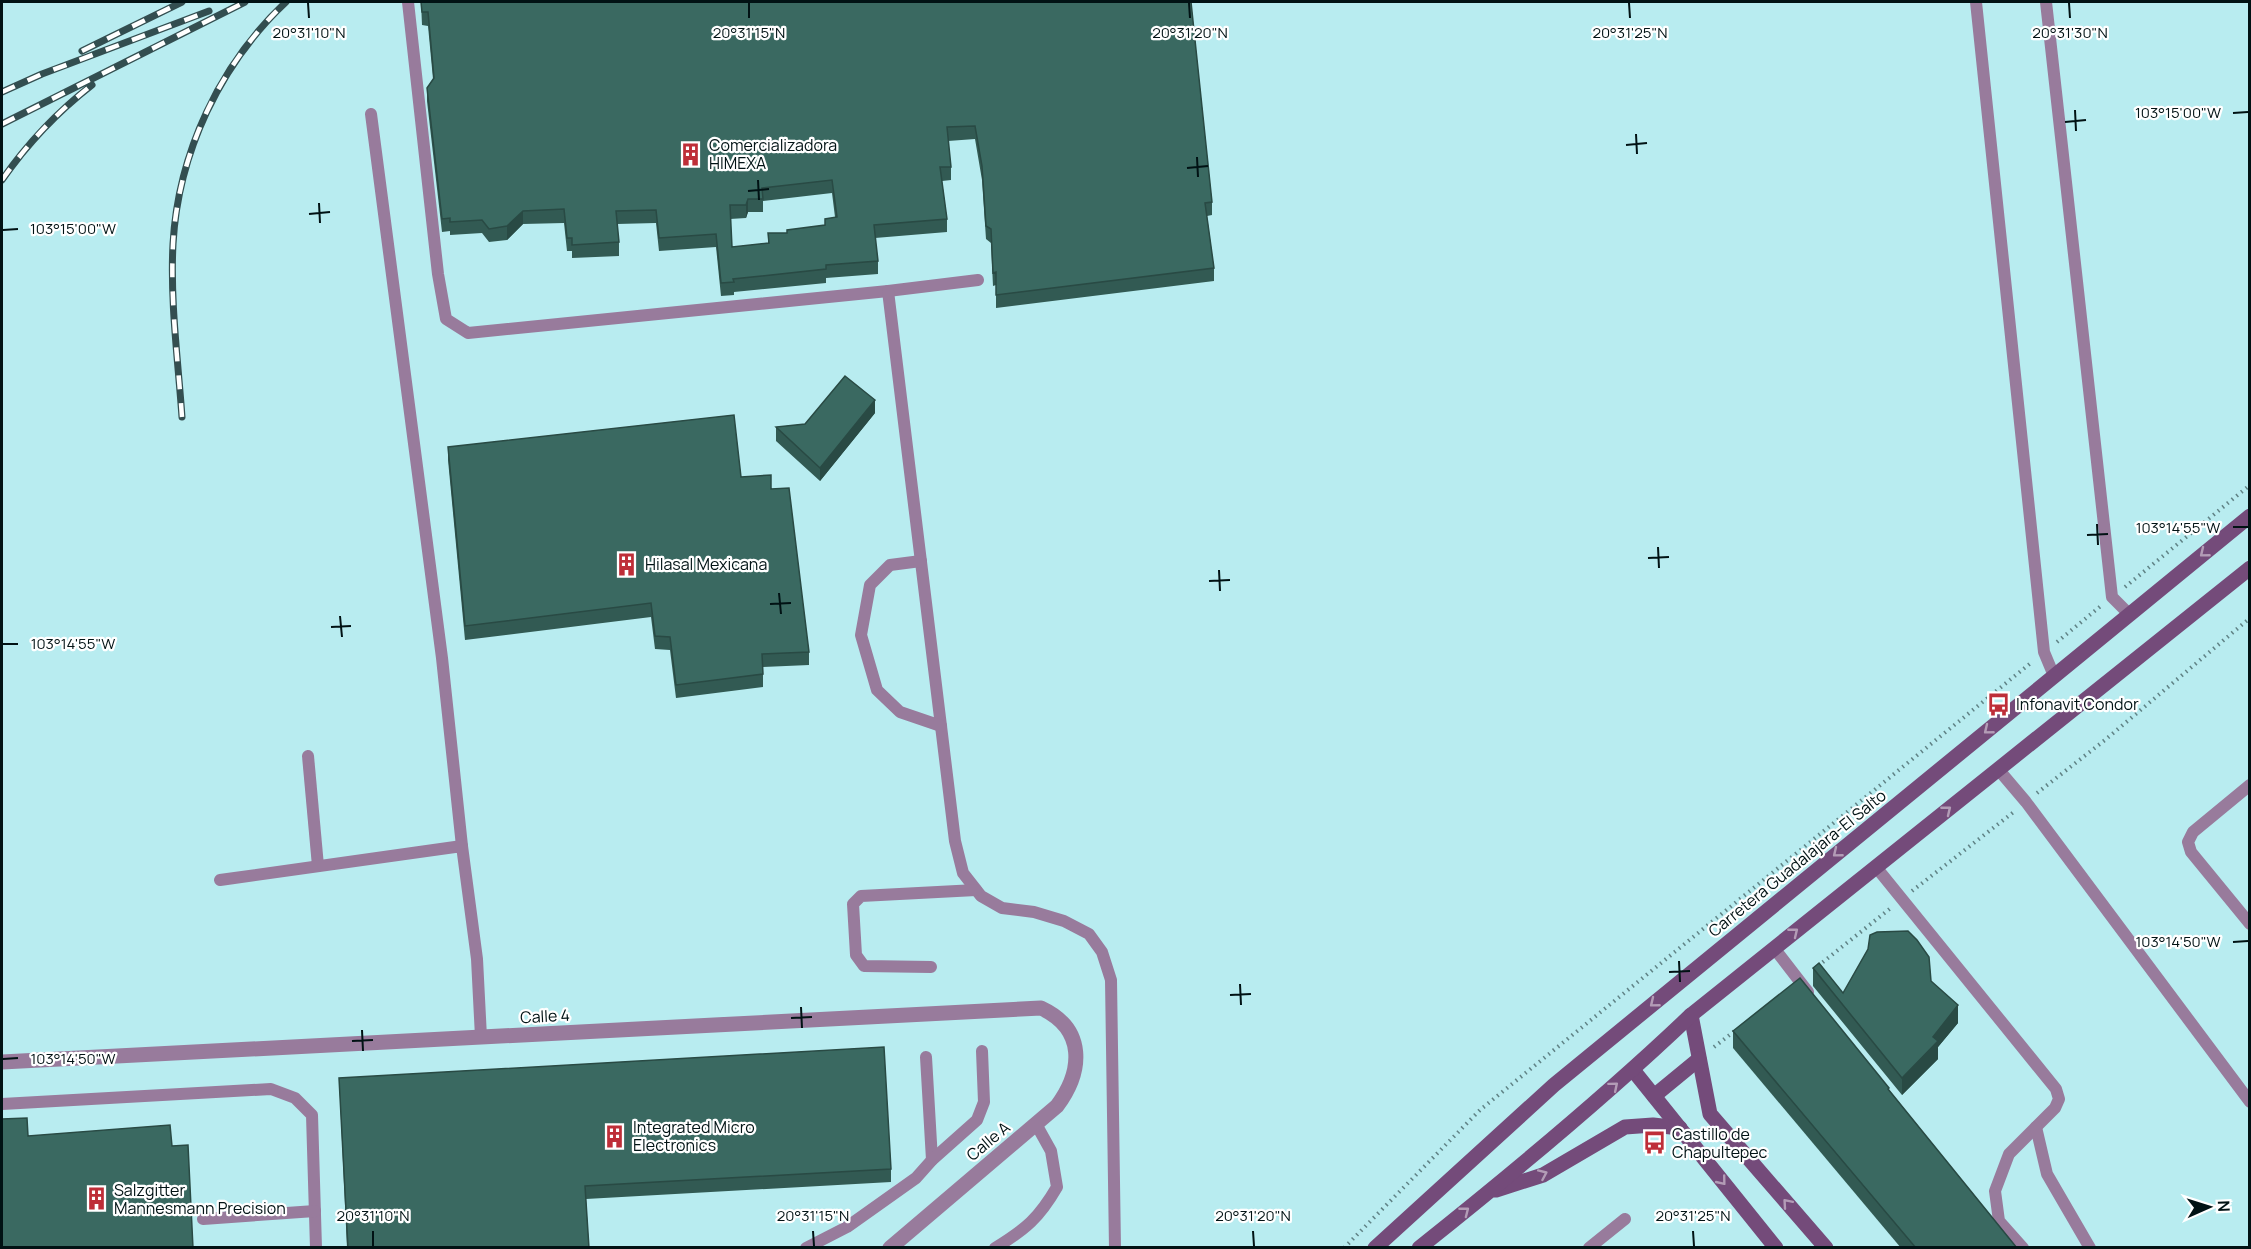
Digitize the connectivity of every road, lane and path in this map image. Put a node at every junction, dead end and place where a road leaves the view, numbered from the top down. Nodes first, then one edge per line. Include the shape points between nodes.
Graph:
1 (408, 2) edge
2 (1976, 2) edge
3 (2046, 2) edge
4 (371, 114) dead end
5 (978, 280) dead end
6 (888, 291) junction
7 (2250, 485) edge
8 (2250, 516) edge
9 (921, 561) junction
10 (2250, 568) edge
11 (2112, 597) junction
12 (2130, 614) junction
13 (2250, 618) edge
14 (2044, 652) junction
15 (2054, 676) junction
16 (941, 726) junction
17 (308, 756) dead end
18 (1998, 770) junction
19 (2250, 785) edge
20 (2026, 802) junction
21 (462, 846) junction
22 (318, 866) junction
23 (1876, 867) junction
24 (220, 880) dead end
25 (976, 890) junction
26 (1902, 900) junction
27 (2250, 924) edge
28 (1774, 948) junction
29 (932, 968) dead end
30 (1799, 981) junction
31 (1814, 1001) edge
32 (1691, 1016) junction
33 (1745, 1023) edge
34 (481, 1037) junction
35 (1075, 1042) joint
36 (982, 1051) dead end
37 (926, 1057) dead end
38 (1699, 1059) junction
39 (2, 1062) edge
40 (1633, 1070) junction
41 (1654, 1096) junction
42 (2250, 1102) edge
43 (2, 1104) edge
44 (1036, 1124) junction
45 (2036, 1127) junction
46 (1680, 1128) junction
47 (932, 1160) junction
48 (1488, 1193) junction
49 (315, 1211) junction
50 (203, 1219) dead end
51 (1625, 1219) dead end
52 (316, 1248) edge
53 (806, 1248) edge
54 (890, 1248) edge
55 (995, 1248) edge
56 (1115, 1248) edge
57 (1344, 1248) edge
58 (1375, 1248) edge
59 (1419, 1248) edge
60 (1589, 1248) edge
61 (1776, 1248) edge
62 (1826, 1248) edge
63 (2022, 1248) edge
64 (2090, 1248) edge

1 - 6 lane via 446,319 468,333
2 - 14 lane
3 - 11 lane
4 - 21 lane via 442,658
5 - 6 lane
6 - 9 lane
7 - 11 path
8 -> 12 main road, Carretera Guadalajara-El Salto
9 - 16 lane
9 - 16 lane via 890,565 870,585 861,636 877,690 900,712
10 - 18 main road
11 - 12 lane
11 - 14 path
12 - 15 main road, Carretera Guadalajara-El Salto
13 - 20 path
14 - 15 lane
14 - 57 path via 1480,1110
15 -> 58 main road, Carretera Guadalajara-El Salto via 1554,1085
16 - 25 lane via 955,840 963,873
17 - 22 lane
18 - 20 lane
23 -> 18 main road
19 - 27 lane via 2193,832 2188,842 2191,852
20 - 26 path
20 - 42 lane
21 - 22 lane
21 - 34 lane via 477,959
22 - 24 lane
23 - 26 lane
28 -> 23 main road
25 - 29 lane via 861,896 853,904 856,955 864,966
25 - 56 lane via 1002,908 1064,921 1089,934 1102,952 1111,980
26 - 30 path
26 - 45 lane via 2056,1089 2060,1099
28 - 30 lane
28 - 32 main road
30 - 31 lane
32 - 38 main road
32 - 40 main road
33 - 38 path
34 - 35 street, Calle 4 via 1041,1008 1056,1015
34 - 39 street, Calle 4
35 - 44 street, Calle A via 1074,1076 1068,1092
36 - 47 lane via 984,1102 977,1120
37 - 47 lane
38 - 41 main road
62 -> 38 main road via 1710,1114
40 - 41 main road
48 -> 40 main road
41 - 46 main road
43 - 49 lane via 271,1089 295,1098 312,1116
44 - 54 street, Calle A
44 - 55 lane via 1051,1150 1057,1187 1043,1211 1022,1231
45 - 63 lane via 2008,1154 1995,1191 1999,1221
45 - 64 lane via 2047,1174
48 -> 46 main road via 1543,1174 1625,1127
46 -> 61 main road
47 - 53 lane via 916,1178 856,1220
59 -> 48 main road
49 - 50 lane
49 - 52 lane
51 - 60 lane

